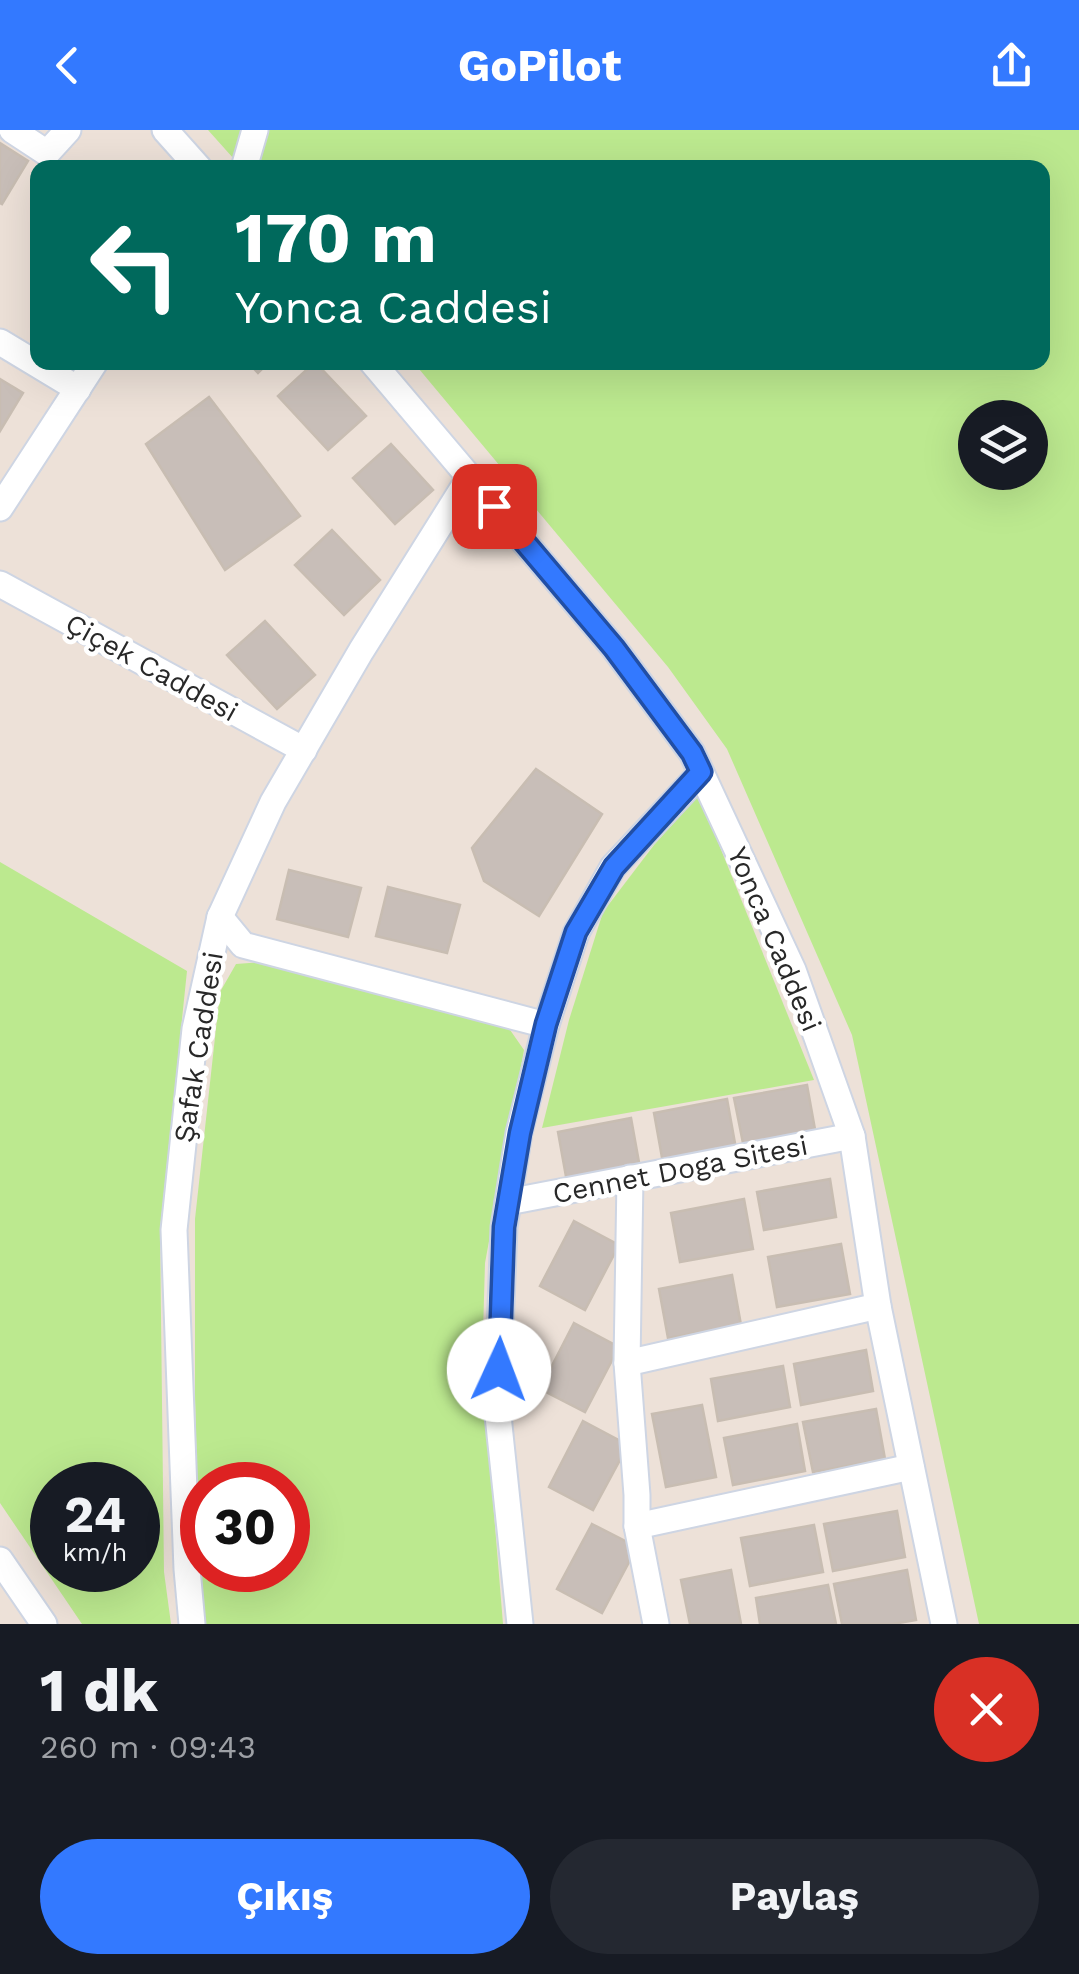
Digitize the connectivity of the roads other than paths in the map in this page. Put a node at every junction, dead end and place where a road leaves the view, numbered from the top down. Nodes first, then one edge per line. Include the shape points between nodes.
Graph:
1 (12, 130) edge
2 (68, 130) edge
3 (165, 130) edge
4 (254, 130) edge
5 (192, 160) edge
6 (246, 160) edge
7 (0, 342) edge
8 (30, 360) edge
9 (46, 370) edge
10 (89, 370) edge
11 (379, 370) edge
12 (78, 389) junction
13 (470, 477) junction
14 (0, 508) edge
15 (0, 584) edge
16 (304, 750) junction
17 (701, 772) junction
18 (220, 916) junction
19 (546, 1024) junction
20 (852, 1136) junction
21 (630, 1178) junction
22 (508, 1202) junction
23 (878, 1306) junction
24 (627, 1363) junction
25 (911, 1467) junction
26 (637, 1526) junction
27 (0, 1560) edge
28 (44, 1624) edge
29 (192, 1624) edge
30 (520, 1624) edge
31 (656, 1624) edge
32 (944, 1624) edge

1 - 2 street via 46,153
3 - 5 street
4 - 6 street
7 - 8 street
9 - 12 street
10 - 12 street
11 - 13 street, Yonca Caddesi
12 - 14 street
13 - 16 street, Şafak Caddesi
13 - 17 street, Yonca Caddesi via 614,648
15 - 16 street, Çiçek Caddesi
16 - 18 street, Şafak Caddesi
17 - 19 street via 614,867 576,932
17 - 20 street, Yonca Caddesi via 794,970
18 - 19 street via 242,945
18 - 29 street, Şafak Caddesi via 195,1029 174,1230
19 - 22 street
20 - 21 street, Cennet Doga Sitesi
20 - 23 street, Yonca Caddesi
21 - 22 street, Cennet Doga Sitesi
21 - 24 street
22 - 30 street via 498,1406
23 - 24 street
23 - 25 street, Yonca Caddesi
24 - 26 street
25 - 26 street
25 - 32 street, Yonca Caddesi
26 - 31 street
27 - 28 street

